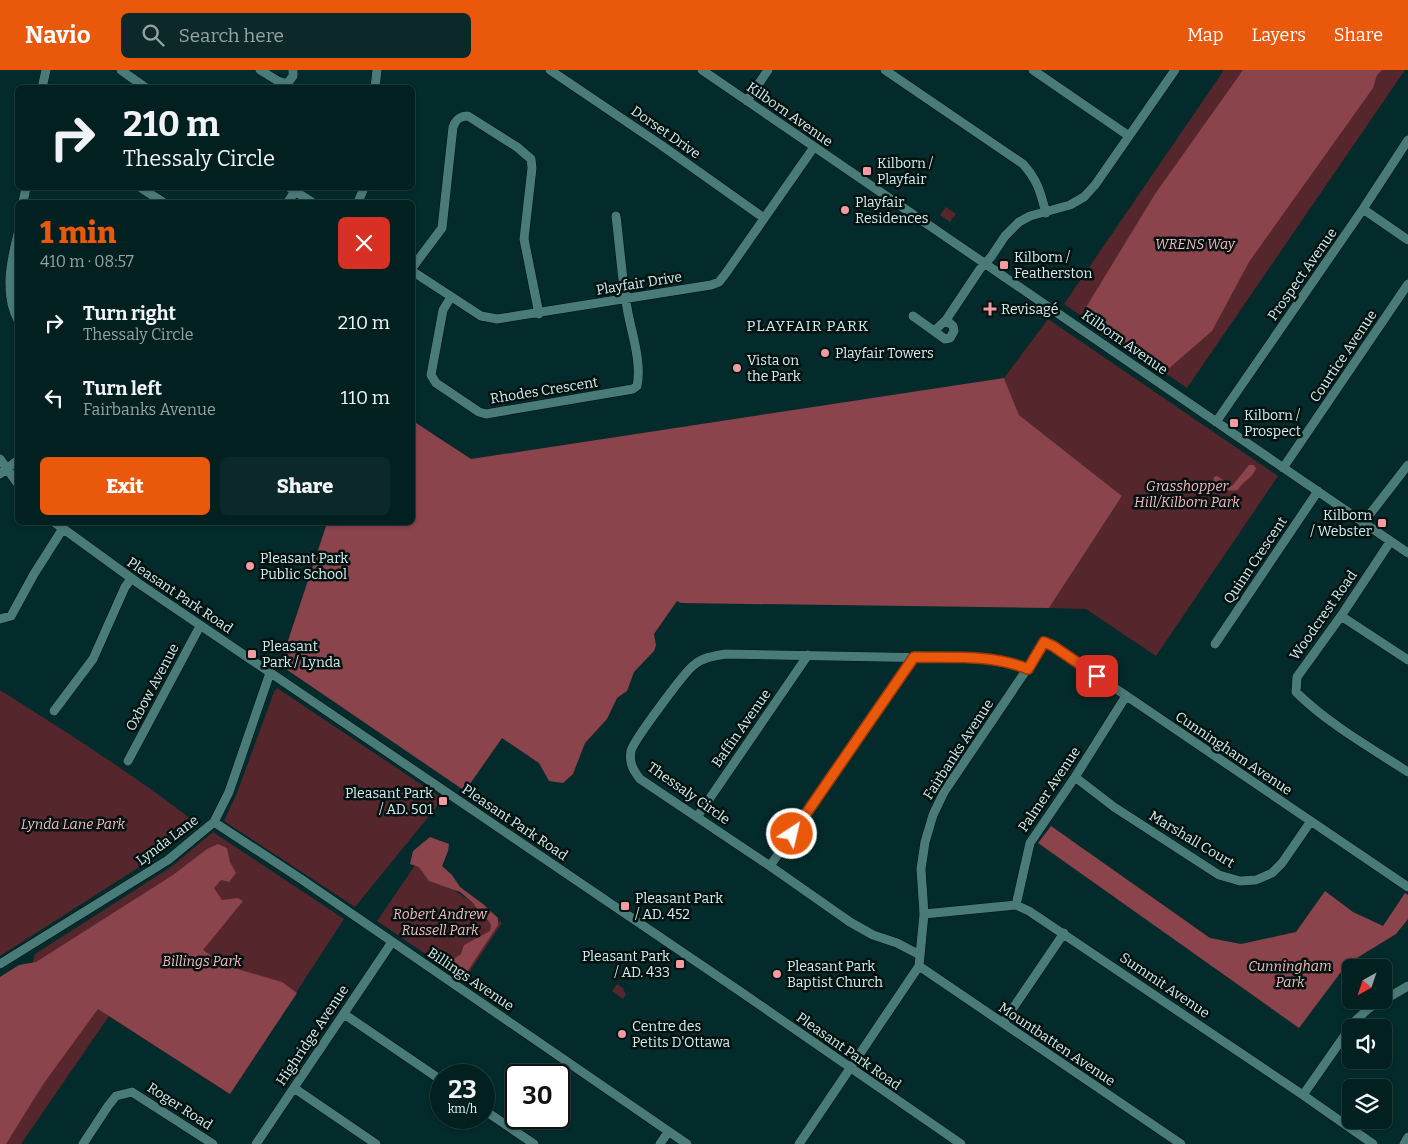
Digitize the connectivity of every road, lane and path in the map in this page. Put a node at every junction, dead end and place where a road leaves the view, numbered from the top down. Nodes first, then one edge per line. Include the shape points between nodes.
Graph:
1 (46, 70) edge
2 (121, 70) edge
3 (260, 70) edge
4 (294, 70) edge
5 (377, 70) edge
6 (550, 70) edge
7 (702, 70) edge
8 (768, 70) edge
9 (885, 70) edge
10 (1033, 70) edge
11 (1175, 70) edge
12 (43, 85) edge
13 (142, 85) edge
14 (375, 85) edge
15 (747, 101) junction
16 (1129, 136) junction
17 (1408, 140) edge
18 (814, 147) junction
19 (143, 190) edge
20 (294, 190) edge
21 (160, 200) edge
22 (309, 200) edge
23 (1363, 209) junction
24 (1046, 212) junction
25 (616, 216) dead end
26 (764, 218) junction
27 (1408, 240) edge
28 (15, 246) edge
29 (986, 263) junction
30 (415, 266) edge
31 (415, 272) edge
32 (1408, 284) edge
33 (451, 297) junction
34 (626, 300) junction
35 (15, 310) edge
36 (539, 314) junction
37 (913, 316) dead end
38 (946, 320) junction
39 (934, 331) junction
40 (1216, 422) junction
41 (0, 459) edge
42 (15, 462) edge
43 (1408, 465) edge
44 (1283, 468) junction
45 (3, 471) edge
46 (15, 481) edge
47 (1318, 491) junction
48 (1363, 523) junction
49 (57, 525) edge
50 (62, 530) junction
51 (1390, 542) junction
52 (1408, 553) edge
53 (130, 578) junction
54 (1341, 616) junction
55 (0, 619) edge
56 (200, 626) junction
57 (1044, 642) joint
58 (1215, 644) dead end
59 (808, 655) junction
60 (914, 657) junction
61 (1408, 660) edge
62 (1028, 669) junction
63 (270, 673) junction
64 (1126, 696) junction
65 (54, 711) dead end
66 (128, 761) dead end
67 (1408, 772) edge
68 (1075, 777) junction
69 (696, 817) junction
70 (1311, 821) junction
71 (214, 822) junction
72 (770, 866) junction
73 (1408, 887) edge
74 (1016, 905) junction
75 (924, 914) junction
76 (1064, 933) junction
77 (392, 942) junction
78 (920, 955) junction
79 (0, 964) edge
80 (919, 966) junction
81 (1408, 986) edge
82 (1392, 995) edge
83 (1368, 1009) edge
84 (344, 1014) junction
85 (1003, 1023) junction
86 (850, 1068) junction
87 (430, 1073) edge
88 (294, 1088) junction
89 (1303, 1095) junction
90 (495, 1117) edge
91 (668, 1132) junction
92 (1408, 1137) edge
93 (83, 1144) edge
94 (213, 1144) edge
95 (256, 1144) edge
96 (376, 1144) edge
97 (534, 1144) edge
98 (660, 1144) edge
99 (687, 1144) edge
100 (799, 1144) edge
101 (961, 1144) edge
102 (1181, 1144) edge
103 (1373, 1144) edge
104 (1404, 1144) edge

1 - 12 street
2 - 13 street
3 - 4 street via 287,84
5 - 14 street
6 - 26 street, Dorset Drive
7 - 15 street, Kilborn Avenue
8 - 15 street
9 - 24 street via 1023,164 1034,176
10 - 16 street
11 - 16 street
15 - 18 street, Kilborn Avenue
16 - 24 street via 1084,197
17 - 23 street, Prospect Avenue
18 - 26 street, Playfair Drive
18 - 29 street, Kilborn Avenue
19 - 21 street
20 - 22 street
23 - 27 street
23 - 40 street, Prospect Avenue
24 - 29 street via 1019,222
25 - 34 street
26 - 34 street, Playfair Drive via 719,282
28 - 35 street via 9,291
29 - 38 street
29 - 40 street, Kilborn Avenue
30 - 36 street via 442,228 453,127 459,118 468,116 531,160 524,239
31 - 33 street, Playfair Drive
32 - 44 street, Courtice Avenue
33 - 34 street, Rhodes Crescent via 444,310 430,375 436,384 486,414 637,386 635,345
33 - 36 street, Playfair Drive via 489,318
34 - 36 street, Playfair Drive
37 - 39 street
38 - 39 street
38 - 39 street via 954,328 950,338 941,338
40 - 44 street, Kilborn Avenue
41 - 45 street
42 - 45 street
43 - 48 street
44 - 47 street, Kilborn Avenue
45 - 46 street
47 - 48 street, Kilborn Avenue
47 - 58 street, Quinn Crescent
48 - 51 street, Kilborn Avenue
49 - 50 street, Pleasant Park Road
50 - 53 street, Pleasant Park Road
50 - 55 street via 11,616
51 - 52 street, Kilborn Avenue
51 - 54 street, Woodcrest Road
53 - 56 street, Pleasant Park Road
53 - 65 street via 93,659
54 - 61 street
54 - 67 street, Woodcrest Road via 1297,677 1296,692 1350,734
56 - 63 street, Pleasant Park Road
56 - 66 street, Oxbow Avenue
57 - 62 street, Fairbanks Avenue
57 - 64 street, Cunningham Avenue
59 - 60 street, Thessaly Circle
59 - 69 street, Baffin Avenue
59 - 69 street, Thessaly Circle via 726,654 694,664 631,749 630,766 640,779
60 - 62 street, Thessaly Circle via 991,659
60 - 72 street
62 - 75 street, Fairbanks Avenue via 964,761 933,815 921,869
63 - 71 street, Lynda Lane via 229,792
63 - 86 street, Pleasant Park Road
64 - 68 street, Palmer Avenue
64 - 70 street, Cunningham Avenue
68 - 70 street, Marshall Court via 1114,807 1219,875 1240,881 1256,880 1272,873
68 - 74 street, Palmer Avenue via 1030,843
69 - 72 street, Thessaly Circle
70 - 73 street, Cunningham Avenue
71 - 77 street, Billings Avenue
71 - 79 street, Lynda Lane via 168,860
72 - 78 street, Thessaly Circle via 850,922
74 - 75 street
74 - 76 street, Summit Avenue
75 - 78 street, Fairbanks Avenue
76 - 85 street
76 - 89 street, Summit Avenue
77 - 84 street, Highridge Avenue
77 - 91 street, Billings Avenue
78 - 80 street, Fairbanks Avenue
80 - 85 street, Mountbatten Avenue
80 - 86 street, Fairbanks Avenue
81 - 82 street
83 - 89 street via 1354,1022
84 - 87 street
84 - 88 street, Highridge Avenue
85 - 102 street, Mountbatten Avenue
86 - 100 street, Fairbanks Avenue
86 - 101 street, Pleasant Park Road
88 - 95 street, Highridge Avenue
88 - 96 street
89 - 103 street, Summit Avenue
90 - 97 street
91 - 98 street
91 - 99 street, Billings Avenue
92 - 104 street
93 - 94 street, Roger Road via 116,1096 132,1092

